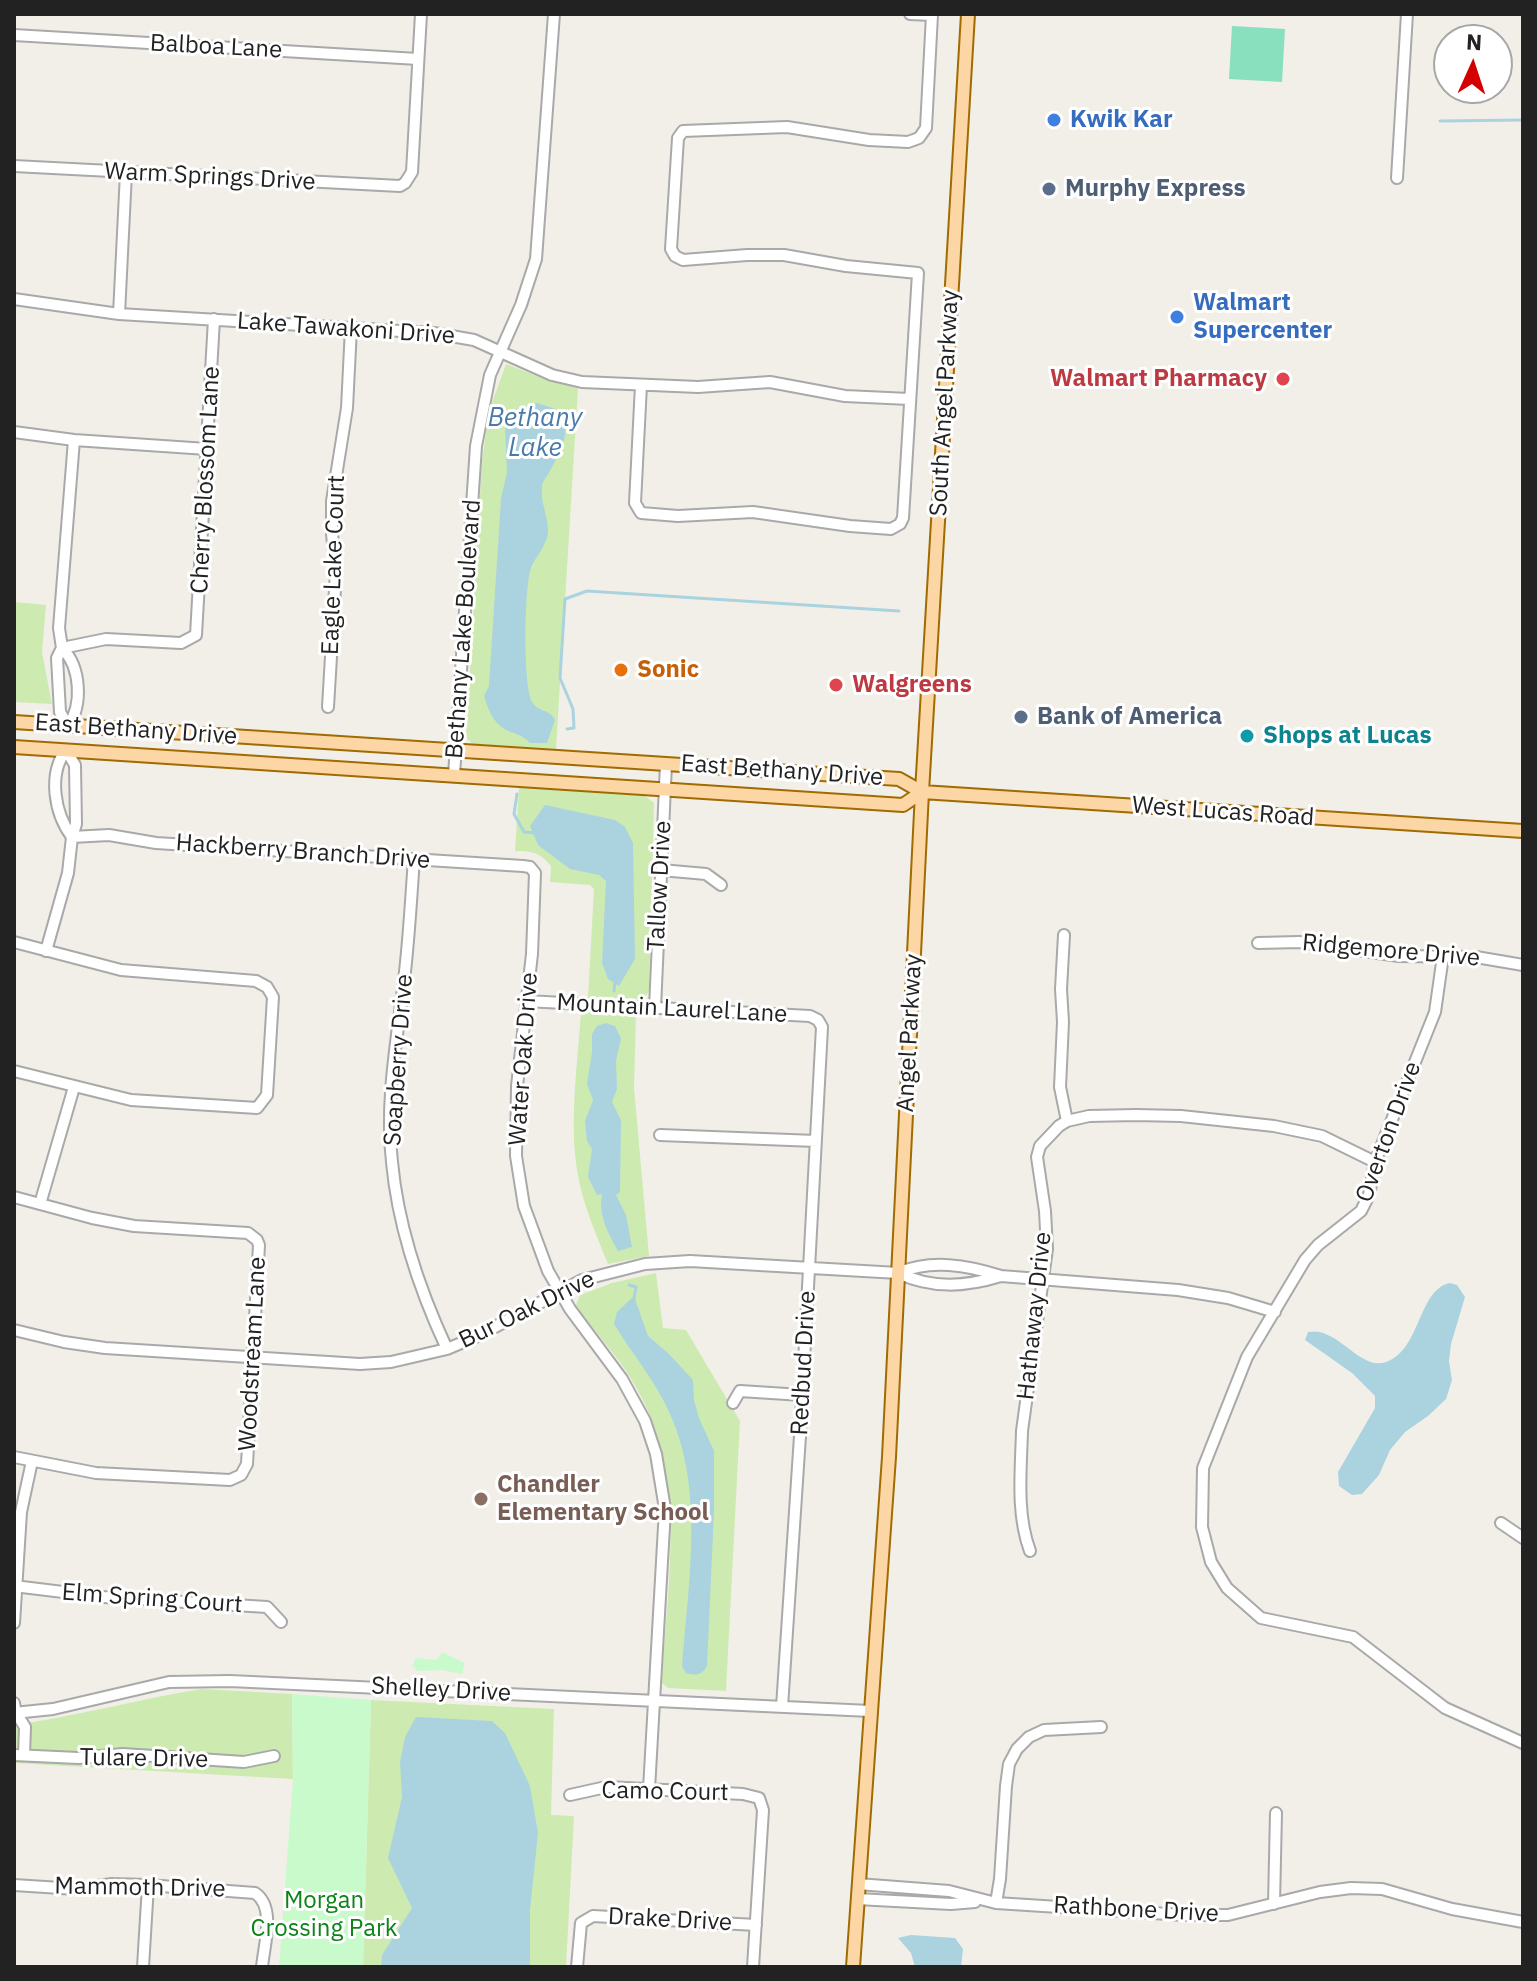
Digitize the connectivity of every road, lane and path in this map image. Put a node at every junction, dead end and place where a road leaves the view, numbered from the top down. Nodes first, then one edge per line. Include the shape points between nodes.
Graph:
1 (421, 14) edge
2 (554, 14) edge
3 (910, 14) edge
4 (968, 14) edge
5 (1407, 14) edge
6 (932, 15) edge
7 (14, 35) edge
8 (418, 59) junction
9 (14, 166) edge
10 (126, 173) junction
11 (1397, 178) dead end
12 (14, 299) edge
13 (119, 314) junction
14 (214, 319) junction
15 (351, 328) junction
16 (500, 353) junction
17 (641, 385) junction
18 (909, 399) junction
19 (14, 432) edge
20 (74, 440) junction
21 (207, 449) junction
22 (62, 648) junction
23 (328, 707) dead end
24 (14, 722) edge
25 (68, 726) junction
26 (14, 747) edge
27 (66, 750) junction
28 (457, 750) junction
29 (666, 764) junction
30 (454, 775) junction
31 (665, 789) junction
32 (922, 792) junction
33 (1523, 831) edge
34 (72, 837) junction
35 (414, 859) junction
36 (533, 870) joint
37 (661, 870) junction
38 (721, 885) dead end
39 (1064, 935) dead end
40 (14, 942) edge
41 (1258, 943) dead end
42 (46, 951) junction
43 (1443, 956) junction
44 (1523, 965) edge
45 (526, 1001) junction
46 (655, 1008) junction
47 (818, 1020) joint
48 (14, 1071) edge
49 (74, 1087) junction
50 (1067, 1121) junction
51 (660, 1135) dead end
52 (816, 1141) junction
53 (1375, 1162) junction
54 (14, 1197) edge
55 (40, 1204) junction
56 (809, 1269) junction
57 (898, 1273) junction
58 (1001, 1276) junction
59 (1043, 1281) junction
60 (559, 1291) junction
61 (1275, 1312) junction
62 (14, 1330) edge
63 (447, 1349) junction
64 (252, 1356) junction
65 (802, 1395) junction
66 (733, 1403) dead end
67 (14, 1457) edge
68 (32, 1461) junction
69 (1501, 1523) dead end
70 (1523, 1538) edge
71 (1030, 1551) dead end
72 (15, 1586) edge
73 (281, 1622) dead end
74 (14, 1623) edge
75 (654, 1701) junction
76 (782, 1707) junction
77 (870, 1711) junction
78 (15, 1712) edge
79 (1101, 1727) dead end
80 (1523, 1743) edge
81 (19, 1755) edge
82 (274, 1756) dead end
83 (649, 1789) junction
84 (570, 1795) dead end
85 (1276, 1813) dead end
86 (858, 1884) junction
87 (14, 1885) edge
88 (148, 1885) junction
89 (857, 1899) junction
90 (983, 1901) junction
91 (996, 1903) junction
92 (1274, 1904) junction
93 (1523, 1922) edge
94 (756, 1925) junction
95 (143, 1967) edge
96 (262, 1967) edge
97 (577, 1967) edge
98 (753, 1967) edge
99 (853, 1967) edge

1 - 8 street
2 - 16 street, Bethany Lake Boulevard via 536,259
3 - 6 street
4 - 32 main road, South Angel Parkway
5 - 11 street
6 - 18 street via 924,133 914,141 787,127 683,131 678,138 671,249 679,259 784,255 918,273
7 - 8 street, Balboa Lane
8 - 10 street, Warm Springs Drive via 412,172 405,183 393,187
9 - 10 street, Warm Springs Drive
10 - 13 street
12 - 13 street, Lake Tawakoni Drive
13 - 14 street, Lake Tawakoni Drive
14 - 15 street, Lake Tawakoni Drive
14 - 21 street, Cherry Blossom Lane
15 - 16 street, Lake Tawakoni Drive via 463,337
15 - 23 street, Eagle Lake Court via 347,408 332,501 336,572
16 - 17 street, Lake Tawakoni Drive via 568,379
16 - 28 street, Bethany Lake Boulevard via 490,375 476,446
17 - 18 street, Lake Tawakoni Drive via 770,382 845,396
17 - 18 street via 635,503 641,513 753,512 891,529 903,518
19 - 20 street
20 - 21 street
20 - 22 street via 59,628
21 - 22 street, Cherry Blossom Lane via 198,630 192,640 106,639
22 - 25 street via 57,658 60,712
22 - 25 street via 71,657 77,693 78,712
24 - 25 main road, East Bethany Drive
25 - 27 main road
25 - 28 main road, East Bethany Drive
26 - 27 main road, East Bethany Drive
27 - 30 main road, East Bethany Drive
27 - 34 street via 75,765
27 - 34 street via 56,764 57,793 62,823
28 - 29 main road, East Bethany Drive
28 - 30 street, Bethany Lake Boulevard
29 - 31 street, Tallow Drive
29 - 32 main road, East Bethany Drive via 899,779
30 - 31 main road, East Bethany Drive
31 - 32 main road, East Bethany Drive via 903,805
31 - 37 street, Tallow Drive
32 - 33 main road, West Lucas Road
32 - 57 main road, Angel Parkway
34 - 35 street, Hackberry Branch Drive via 109,835 156,843
34 - 42 street via 68,873
35 - 36 street, Hackberry Branch Drive
35 - 63 street, Soapberry Drive via 391,1097 392,1162 416,1272
36 - 45 street, Water Oak Drive via 537,876
37 - 38 street via 706,874
37 - 46 street, Tallow Drive
39 - 50 street via 1060,1087
40 - 42 street
41 - 43 street, Ridgemore Drive
42 - 49 street via 121,970 256,981 273,997 267,1095 257,1108 131,1100
43 - 44 street, Ridgemore Drive
43 - 53 street, Overton Drive via 1435,1012
45 - 46 street, Mountain Laurel Lane
45 - 60 street, Water Oak Drive via 516,1156 524,1206
46 - 47 street, Mountain Laurel Lane
47 - 52 street, Redbud Drive via 822,1027
48 - 49 street
49 - 55 street
50 - 53 street via 1089,1116 1181,1116 1274,1126 1322,1136
50 - 59 street, Hathaway Drive via 1040,1146 1037,1157 1047,1249
51 - 52 street
52 - 56 street, Redbud Drive
53 - 61 street, Overton Drive via 1361,1211 1305,1260
54 - 55 street, Woodstream Lane
55 - 64 street, Woodstream Lane via 134,1226 252,1235 259,1245
56 - 57 street, Bur Oak Drive
56 - 60 street, Bur Oak Drive via 690,1261 645,1264
56 - 65 street, Redbud Drive
57 - 58 street via 918,1264 972,1267
57 - 58 street via 917,1282 970,1286
57 - 77 main road, Angel Parkway
58 - 59 street
59 - 61 street via 1178,1290
59 - 71 street, Hathaway Drive via 1022,1431 1022,1523
60 - 63 street, Bur Oak Drive
60 - 75 street, Water Oak Drive via 622,1379 656,1454 665,1509
61 - 80 street, Overton Drive via 1247,1357 1203,1468 1202,1527 1211,1562 1227,1588 1261,1618 1353,1637 1445,1708
62 - 64 street, Bur Oak Drive via 105,1348
63 - 64 street, Bur Oak Drive via 360,1364
64 - 68 street, Woodstream Lane via 247,1464 241,1475 230,1480 96,1473
65 - 66 street via 740,1391
65 - 76 street, Redbud Drive
67 - 68 street
68 - 72 street via 21,1512
69 - 70 street
72 - 73 street, Elm Spring Court via 267,1607
72 - 74 street
75 - 76 street, Shelley Drive
75 - 78 street, Shelley Drive via 169,1682 53,1709
75 - 83 street, Water Oak Drive
76 - 77 street, Shelley Drive
77 - 86 main road, Angel Parkway
78 - 81 street via 25,1727
79 - 91 street via 1044,1730 1017,1749 1006,1786
81 - 82 street, Tulare Drive via 123,1754 244,1762
83 - 84 street, Camo Court via 606,1787
83 - 94 street, Camo Court via 759,1798 763,1810
85 - 92 street
86 - 89 main road, Angel Parkway
86 - 90 street, Rathbone Drive via 949,1891
87 - 88 street, Mammoth Drive
88 - 95 street
88 - 96 street, Mammoth Drive via 250,1891 264,1900
89 - 90 street, Rathbone Drive
89 - 99 main road, Angel Parkway
90 - 91 street, Rathbone Drive
91 - 92 street, Rathbone Drive via 1213,1915
92 - 93 street, Rathbone Drive via 1320,1892 1382,1889
94 - 97 street, Drake Drive via 585,1918
94 - 98 street

